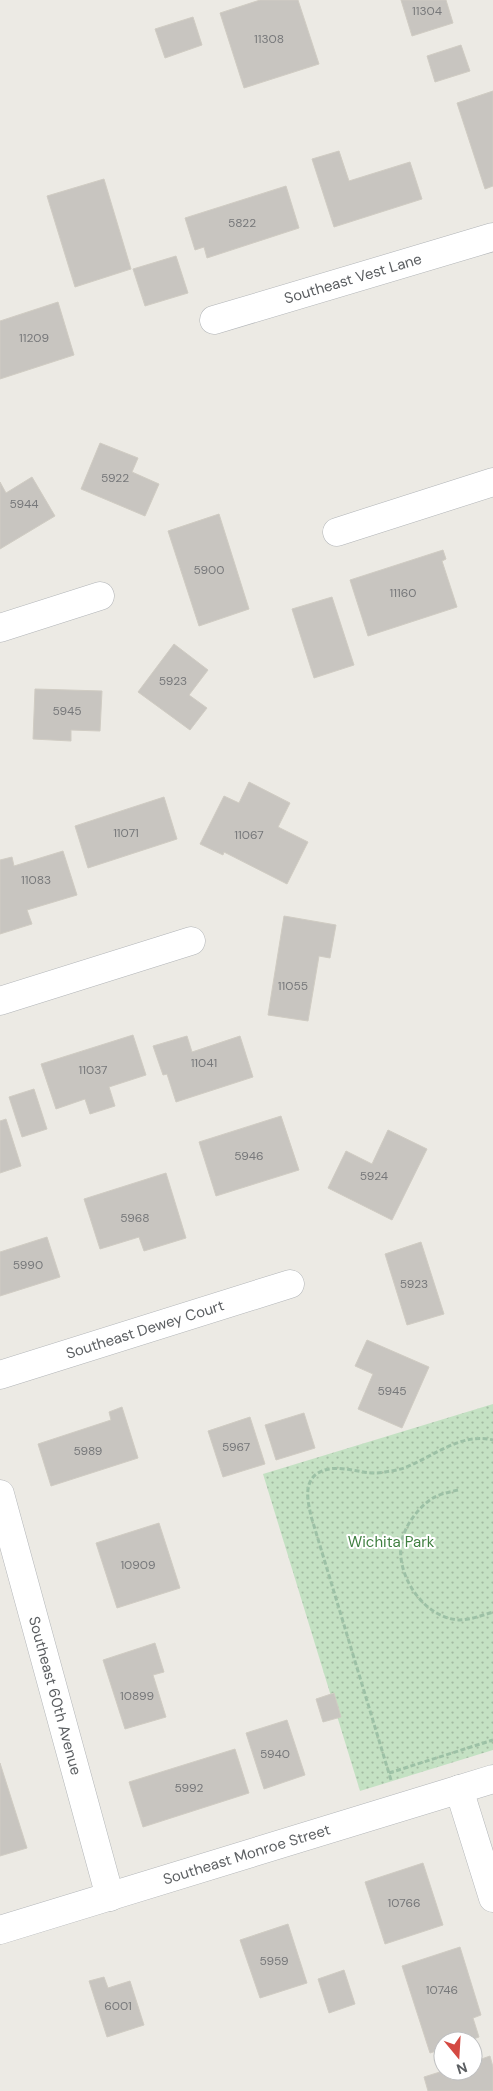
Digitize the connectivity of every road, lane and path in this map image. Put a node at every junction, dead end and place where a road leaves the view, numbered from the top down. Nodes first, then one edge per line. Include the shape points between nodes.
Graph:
1 (493, 237) edge
2 (214, 320) dead end
3 (493, 482) edge
4 (337, 532) dead end
5 (100, 596) dead end
6 (0, 628) edge
7 (191, 942) dead end
8 (0, 1000) edge
9 (290, 1284) dead end
10 (0, 1375) edge
11 (493, 1440) edge
12 (458, 1490) dead end
13 (0, 1494) edge
14 (493, 1612) edge
15 (493, 1740) edge
16 (389, 1773) junction
17 (493, 1779) edge
18 (459, 1789) junction
19 (400, 1807) junction
20 (110, 1897) junction
21 (493, 1898) edge
22 (0, 1930) edge

1 - 2 street, Southeast Vest Lane
3 - 4 street
5 - 6 street
7 - 8 street
9 - 10 street, Southeast Dewey Court
11 - 16 path via 481,1437 452,1444 404,1468 380,1474 334,1468 317,1473 311,1481 307,1495 311,1516
12 - 14 path via 432,1499 418,1511 407,1527 401,1545 403,1566 411,1587 425,1605 442,1615 459,1620
13 - 20 street, Southeast 60th Avenue
15 - 16 path
16 - 19 path
17 - 18 street, Southeast Monroe Street
18 - 19 street, Southeast Monroe Street
18 - 21 street
19 - 20 street, Southeast Monroe Street
20 - 22 street, Southeast Monroe Street

